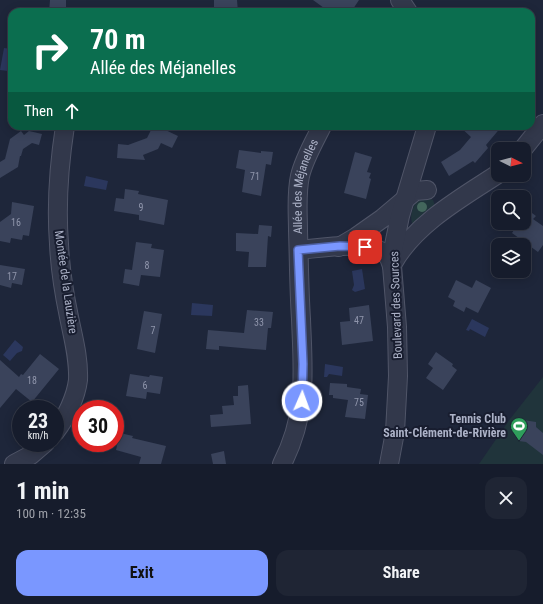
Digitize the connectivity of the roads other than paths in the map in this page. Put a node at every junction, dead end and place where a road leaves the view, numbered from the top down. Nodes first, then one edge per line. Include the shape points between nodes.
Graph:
1 (543, 124) edge
2 (65, 130) edge
3 (320, 130) edge
4 (425, 130) edge
5 (529, 142) edge
6 (417, 161) junction
7 (491, 179) edge
8 (427, 190) junction
9 (469, 193) junction
10 (405, 199) junction
11 (400, 216) junction
12 (432, 221) junction
13 (367, 228) junction
14 (394, 238) junction
15 (340, 246) junction
16 (298, 250) junction
17 (392, 266) junction
18 (64, 417) edge
19 (34, 452) edge
20 (14, 464) edge
21 (282, 464) edge
22 (389, 464) edge

1 - 5 street
2 - 18 street, Montée de la Lauzière via 58,192 58,232 78,380
3 - 16 street, Allée des Méjanelles via 300,176
4 - 6 street, Boulevard des Sources
6 - 8 street via 420,183
6 - 10 street, Boulevard des Sources
7 - 9 street
8 - 9 street via 444,196
8 - 10 street via 414,191
9 - 12 street via 449,205
10 - 11 street, Boulevard des Sources
10 - 13 street
11 - 12 street via 404,226 413,229
11 - 14 street, Boulevard des Sources
12 - 17 street via 409,240
13 - 14 street via 387,222 394,230
13 - 15 street
14 - 17 street, Boulevard des Sources
15 - 16 street, Allée des Méjanelles
15 - 17 street, Allée des Méjanelles via 373,248 385,253
16 - 21 street, Allée des Méjanelles via 302,401 298,425
17 - 22 street, Boulevard des Sources via 398,376 395,432
19 - 20 street

